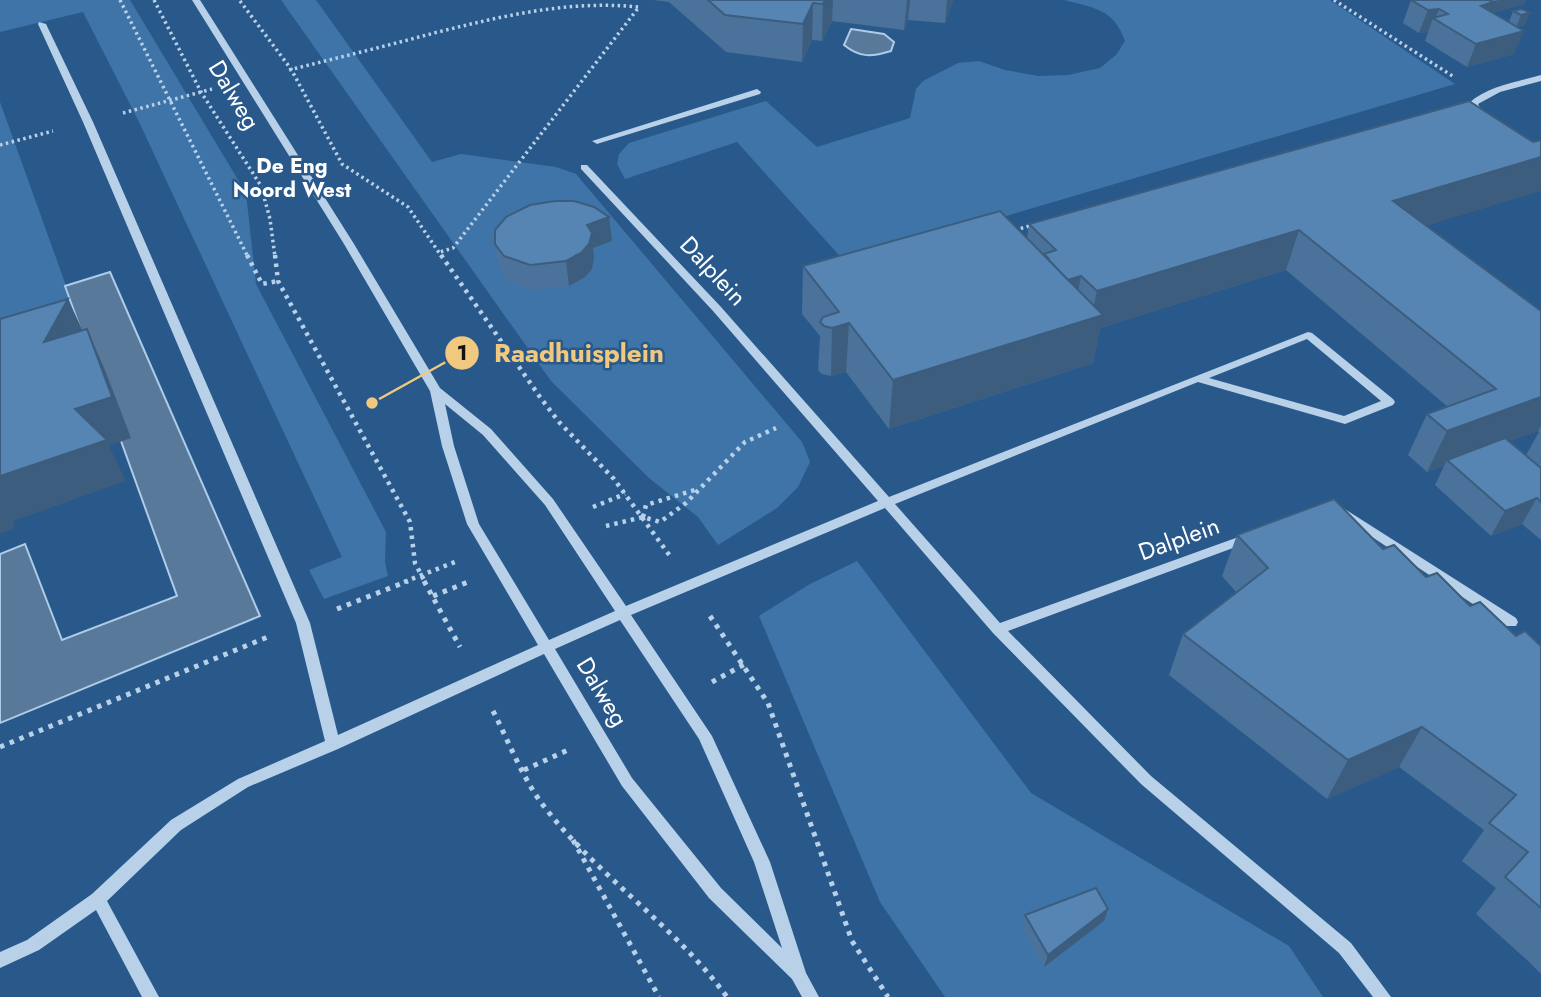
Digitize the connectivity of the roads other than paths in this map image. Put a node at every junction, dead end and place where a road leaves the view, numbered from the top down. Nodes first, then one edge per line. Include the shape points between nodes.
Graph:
1 (196, 0) edge
2 (42, 24) dead end
3 (1541, 78) edge
4 (757, 92) dead end
5 (1473, 107) joint
6 (1490, 123) edge
7 (597, 141) dead end
8 (584, 167) dead end
9 (1197, 378) junction
10 (436, 391) junction
11 (890, 503) junction
12 (1322, 511) edge
13 (1257, 535) edge
14 (625, 613) junction
15 (1511, 622) dead end
16 (998, 629) junction
17 (546, 647) junction
18 (333, 745) junction
19 (98, 900) junction
20 (0, 960) edge
21 (799, 976) junction
22 (151, 997) edge
23 (811, 997) edge
24 (1383, 997) edge

1 - 10 street, Dalweg
2 - 18 street via 303,623
3 - 5 street via 1484,97
4 - 7 street
5 - 6 street
8 - 11 street, Dalplein
9 - 9 street via 1345,420 1389,402 1308,335
9 - 11 street
10 - 14 street, Dalweg via 487,432 549,502
10 - 17 street, Dalweg via 448,446 474,524
11 - 14 street
11 - 16 street, Dalplein
12 - 15 street via 1335,507
13 - 16 street, Dalplein
14 - 17 street
14 - 21 street, Dalweg via 705,736 762,862
16 - 24 street, Dalplein via 1146,780 1345,948
17 - 18 street
17 - 21 street, Dalweg via 627,782 715,893
18 - 19 street via 243,783 176,825
19 - 20 street via 33,945
19 - 22 street
21 - 23 street, Dalweg

